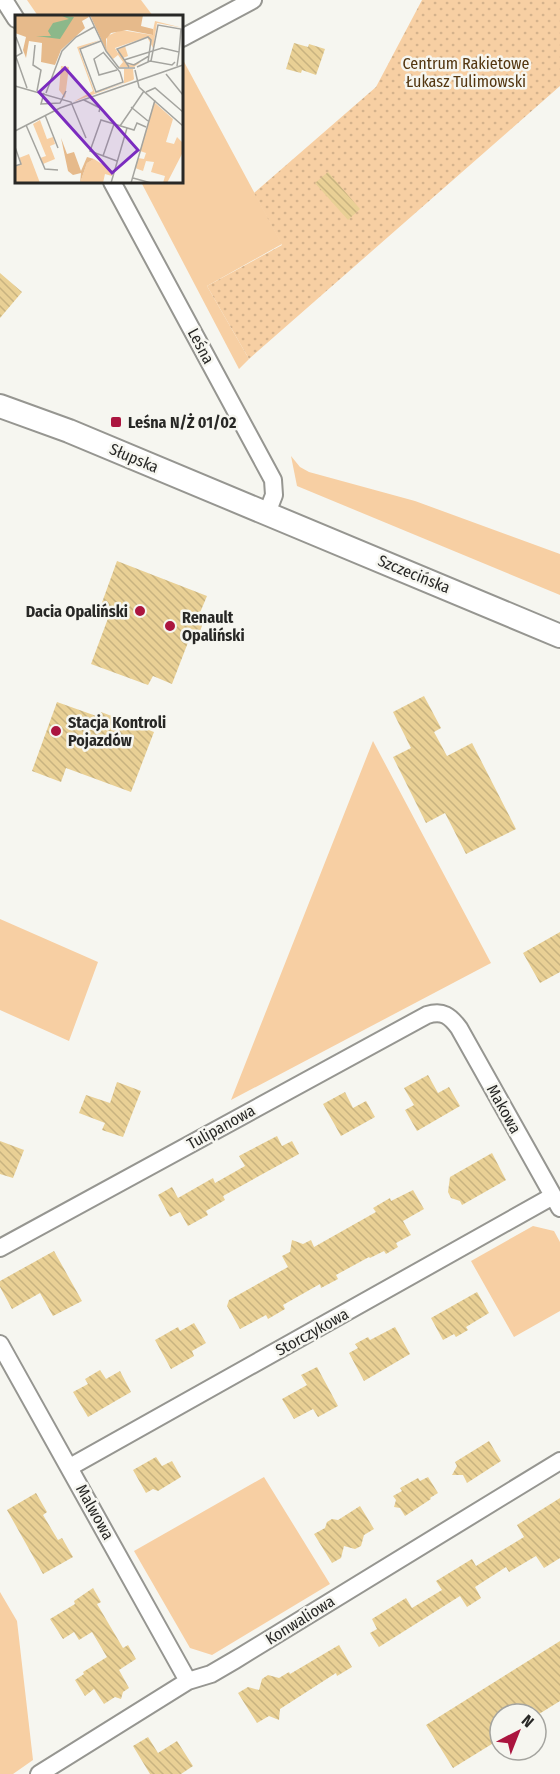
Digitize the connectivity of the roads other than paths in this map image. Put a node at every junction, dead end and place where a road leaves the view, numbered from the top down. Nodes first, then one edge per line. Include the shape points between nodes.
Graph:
1 (4, 0) edge
2 (253, 0) edge
3 (15, 17) edge
4 (183, 37) edge
5 (113, 183) edge
6 (0, 406) edge
7 (267, 513) junction
8 (560, 636) edge
9 (445, 1013) joint
10 (556, 1202) edge
11 (0, 1248) edge
12 (0, 1344) edge
13 (560, 1461) edge
14 (70, 1467) junction
15 (188, 1681) junction
16 (39, 1774) edge

1 - 3 street
2 - 4 street
5 - 7 street, Leśna via 273,480 274,495
6 - 7 main road, Słupska
7 - 8 main road, Szczecińska
9 - 10 street, Makowa via 459,1028
9 - 11 street, Tulipanowa via 427,1015
10 - 14 street, Storczykowa
12 - 14 street, Malwowa
13 - 15 street, Konwaliowa via 227,1665
14 - 15 street, Malwowa
15 - 16 street, Konwaliowa

